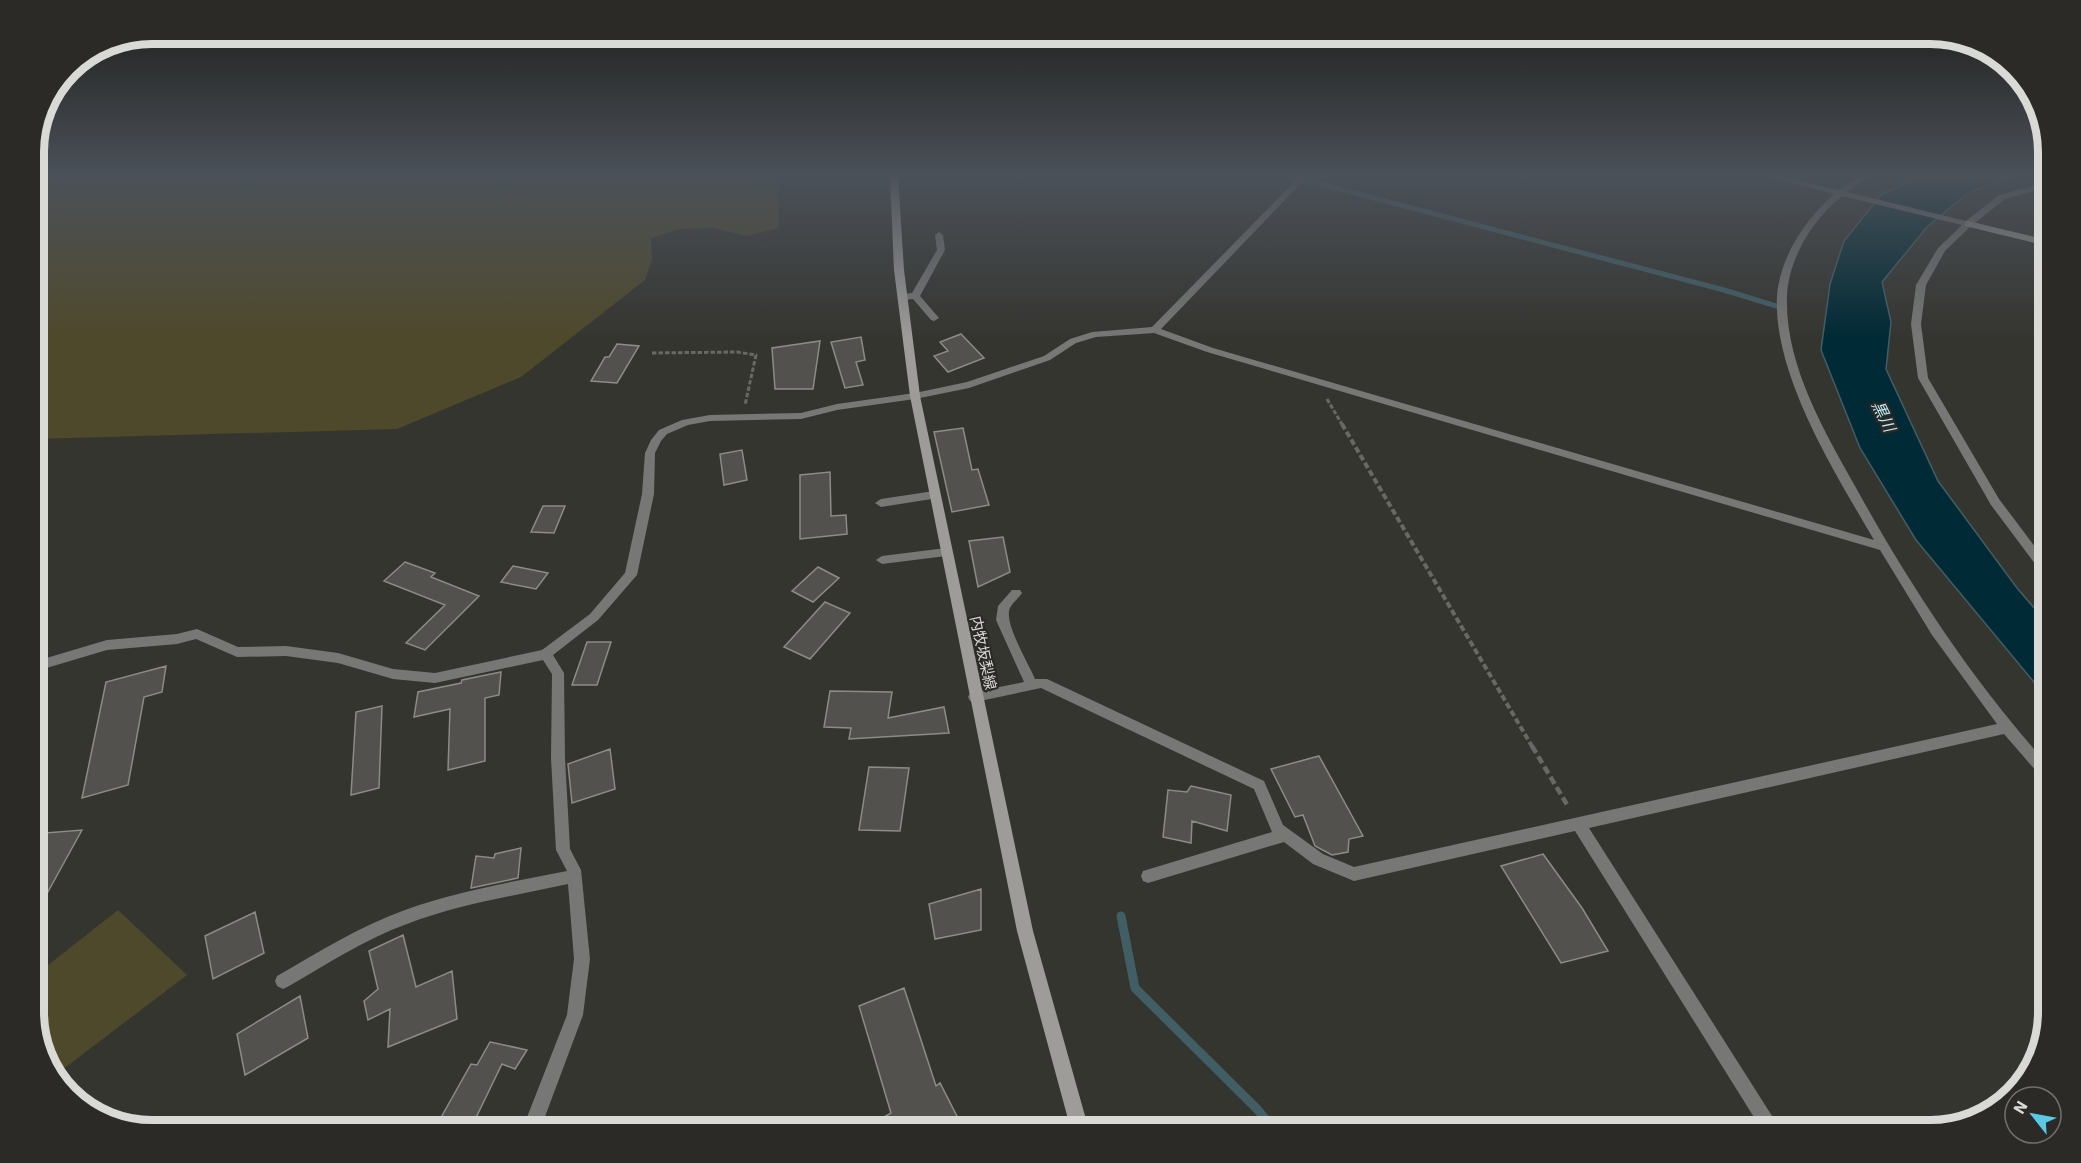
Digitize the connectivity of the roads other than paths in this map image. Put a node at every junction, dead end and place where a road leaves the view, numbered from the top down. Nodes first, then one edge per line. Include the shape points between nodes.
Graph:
1 (901, 230) edge
2 (1251, 230) edge
3 (1808, 230) edge
4 (1961, 230) edge
5 (1994, 230) edge
6 (939, 235) dead end
7 (2037, 240) edge
8 (909, 297) junction
9 (934, 318) dead end
10 (1155, 330) junction
11 (915, 396) junction
12 (934, 495) junction
13 (881, 503) dead end
14 (1881, 546) junction
15 (946, 552) junction
16 (2037, 559) edge
17 (882, 560) dead end
18 (1016, 593) dead end
19 (546, 654) junction
20 (44, 664) edge
21 (1032, 686) junction
22 (975, 697) junction
23 (2005, 728) junction
24 (2038, 764) edge
25 (1579, 824) junction
26 (1285, 835) junction
27 (575, 876) junction
28 (1148, 876) dead end
29 (283, 981) dead end
30 (535, 1120) edge
31 (1077, 1120) edge
32 (1766, 1120) edge

1 - 8 main road, 内牧坂梨線
2 - 10 street
3 - 14 street via 1792,256 1782,294 1785,333 1798,385
4 - 16 street via 1941,250 1921,285 1916,324 1923,378 1995,502
5 - 7 main road
6 - 8 street via 941,250
8 - 9 street
8 - 11 main road, 内牧坂梨線
10 - 11 street via 1095,334 1007,373
10 - 14 street via 1210,350
11 - 12 main road, 内牧坂梨線
11 - 19 street via 801,416 686,422 663,432 650,453 648,494 631,574 594,617
12 - 13 street
12 - 15 main road, 内牧坂梨線
14 - 23 street via 1932,627
15 - 17 street
15 - 22 main road, 内牧坂梨線
18 - 21 street via 1004,606 1002,620
19 - 20 street via 435,678 393,674 338,658 286,651 237,652 197,634 107,645
19 - 27 street via 558,673 563,850
21 - 22 street
21 - 26 street via 1042,683 1259,785 1278,829
22 - 31 main road, 内牧坂梨線 via 1025,931
23 - 24 street
23 - 25 street
25 - 26 street via 1354,874 1318,859
25 - 32 street
26 - 28 street
27 - 29 street via 433,907 402,918 352,941
27 - 30 street via 582,958 575,1015

